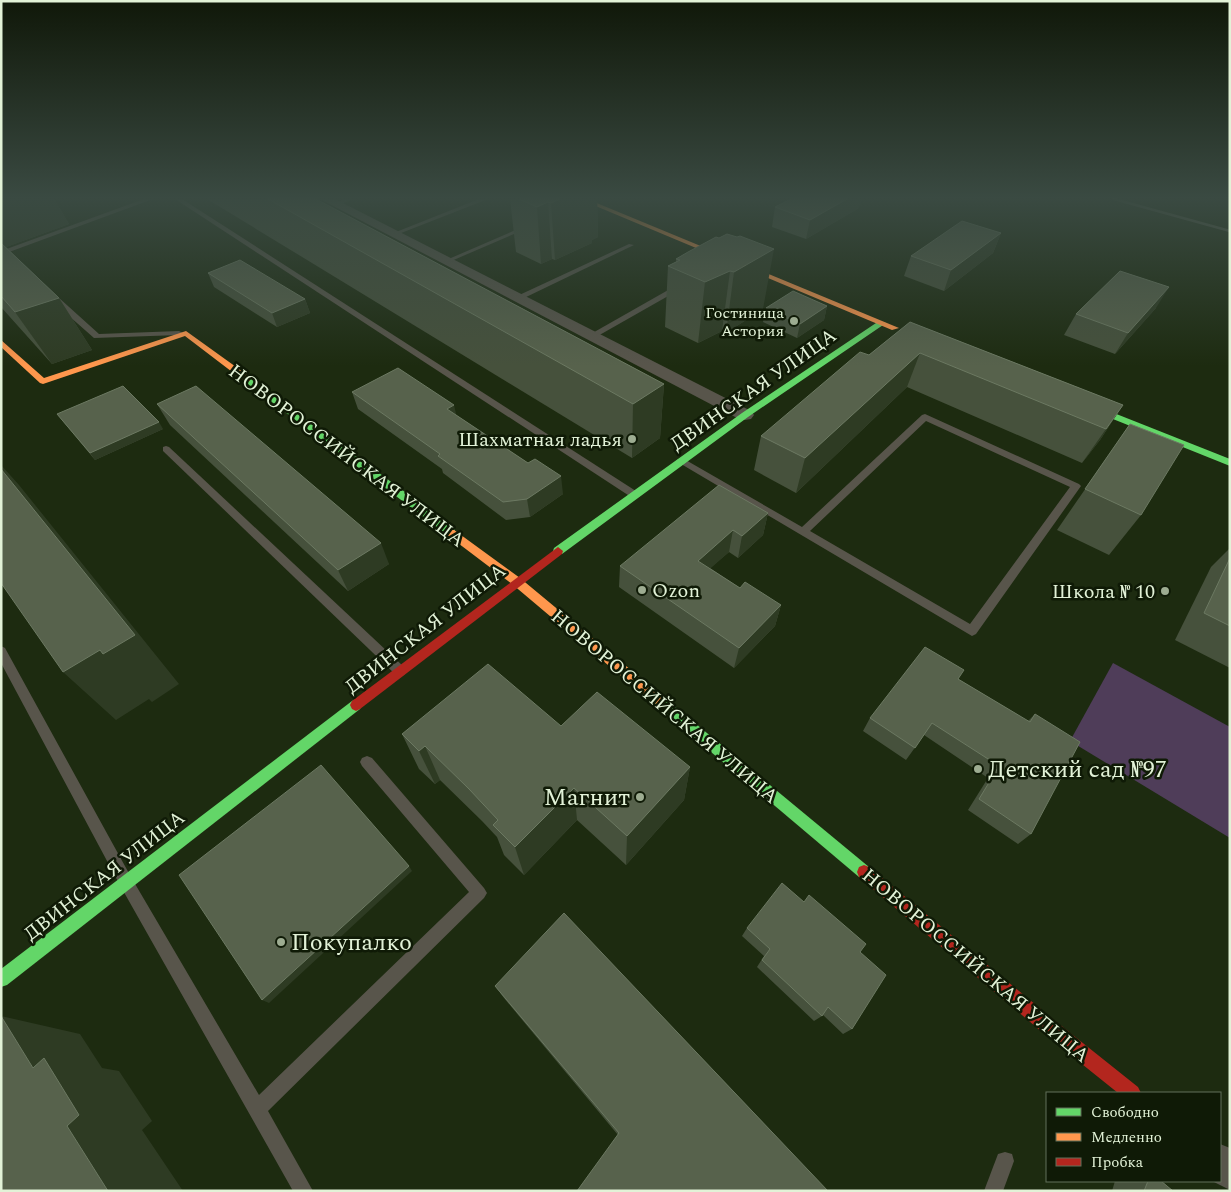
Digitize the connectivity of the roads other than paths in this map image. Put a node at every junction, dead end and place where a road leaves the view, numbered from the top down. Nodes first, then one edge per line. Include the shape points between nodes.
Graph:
1 (5, 255) edge
2 (264, 255) edge
3 (434, 255) edge
4 (462, 255) edge
5 (608, 255) edge
6 (717, 255) edge
7 (10, 259) edge
8 (447, 261) junction
9 (684, 285) edge
10 (46, 291) edge
11 (519, 297) junction
12 (882, 323) junction
13 (186, 333) junction
14 (910, 334) edge
15 (593, 335) junction
16 (1, 342) edge
17 (1074, 400) edge
18 (746, 415) junction
19 (166, 449) dead end
20 (681, 461) junction
21 (1230, 463) edge
22 (635, 495) junction
23 (803, 532) junction
24 (516, 581) junction
25 (1, 651) edge
26 (400, 670) junction
27 (367, 762) dead end
28 (126, 882) junction
29 (1, 978) edge
30 (1131, 1092) edge
31 (257, 1108) junction
32 (1005, 1161) dead end
33 (304, 1191) edge
34 (993, 1191) edge

1 - 7 lane
2 - 22 lane
3 - 8 street
4 - 8 lane
5 - 11 lane
6 - 12 street
8 - 11 street
9 - 15 lane
10 - 13 lane via 97,336
11 - 15 street
12 - 14 street
12 - 18 street, ДВИНСКАЯ УЛИЦА
13 - 16 street via 43,381
13 - 24 street, НОВОРОССИЙСКАЯ УЛИЦА
15 - 18 street
17 - 21 street
18 - 20 street, ДВИНСКАЯ УЛИЦА
19 - 26 lane
20 - 22 street, ДВИНСКАЯ УЛИЦА
20 - 23 lane
22 - 24 street, ДВИНСКАЯ УЛИЦА
23 - 23 lane via 925,417 1076,486 972,630
24 - 26 street, ДВИНСКАЯ УЛИЦА
24 - 30 street, НОВОРОССИЙСКАЯ УЛИЦА
25 - 28 lane
26 - 28 street, ДВИНСКАЯ УЛИЦА
27 - 31 lane via 479,893
28 - 29 street, ДВИНСКАЯ УЛИЦА
28 - 31 lane
31 - 33 lane
32 - 34 lane

